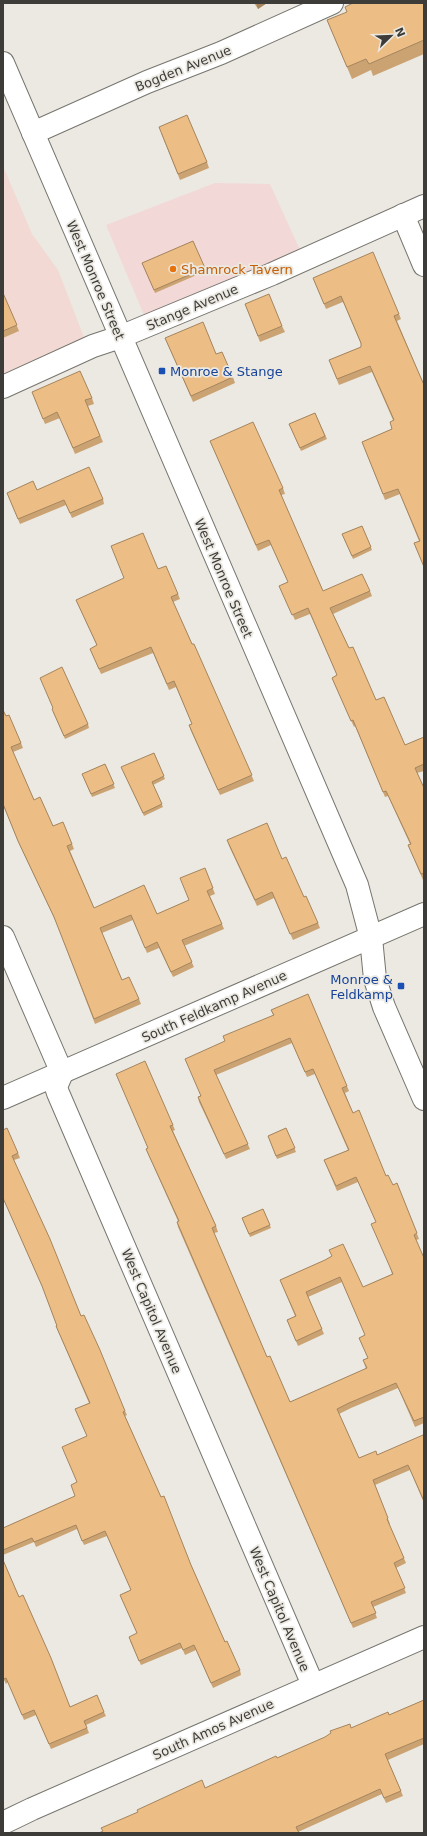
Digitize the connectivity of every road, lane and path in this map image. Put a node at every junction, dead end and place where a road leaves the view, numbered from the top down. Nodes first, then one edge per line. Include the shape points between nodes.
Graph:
1 (332, 3) edge
2 (3, 63) edge
3 (33, 133) junction
4 (424, 206) edge
5 (403, 215) junction
6 (424, 265) edge
7 (120, 337) junction
8 (3, 387) edge
9 (424, 914) edge
10 (3, 937) edge
11 (371, 938) junction
12 (62, 1073) junction
13 (3, 1098) edge
14 (424, 1099) edge
15 (424, 1637) edge
16 (313, 1685) junction
17 (7, 1821) edge

1 - 3 street, Bogden Avenue
2 - 3 street, West Monroe Street
3 - 7 street, West Monroe Street
4 - 5 street, Stange Avenue
5 - 6 street
5 - 7 street, Stange Avenue via 272,274
7 - 8 street, Stange Avenue via 87,348
7 - 11 street, West Monroe Street via 357,885
9 - 11 street, South Feldkamp Avenue
10 - 12 street
11 - 12 street, South Feldkamp Avenue
11 - 14 street, West Monroe Street via 375,980
12 - 13 street, South Feldkamp Avenue
12 - 16 street, West Capitol Avenue via 56,1087 58,1093
15 - 16 street, South Amos Avenue
16 - 17 street, South Amos Avenue

